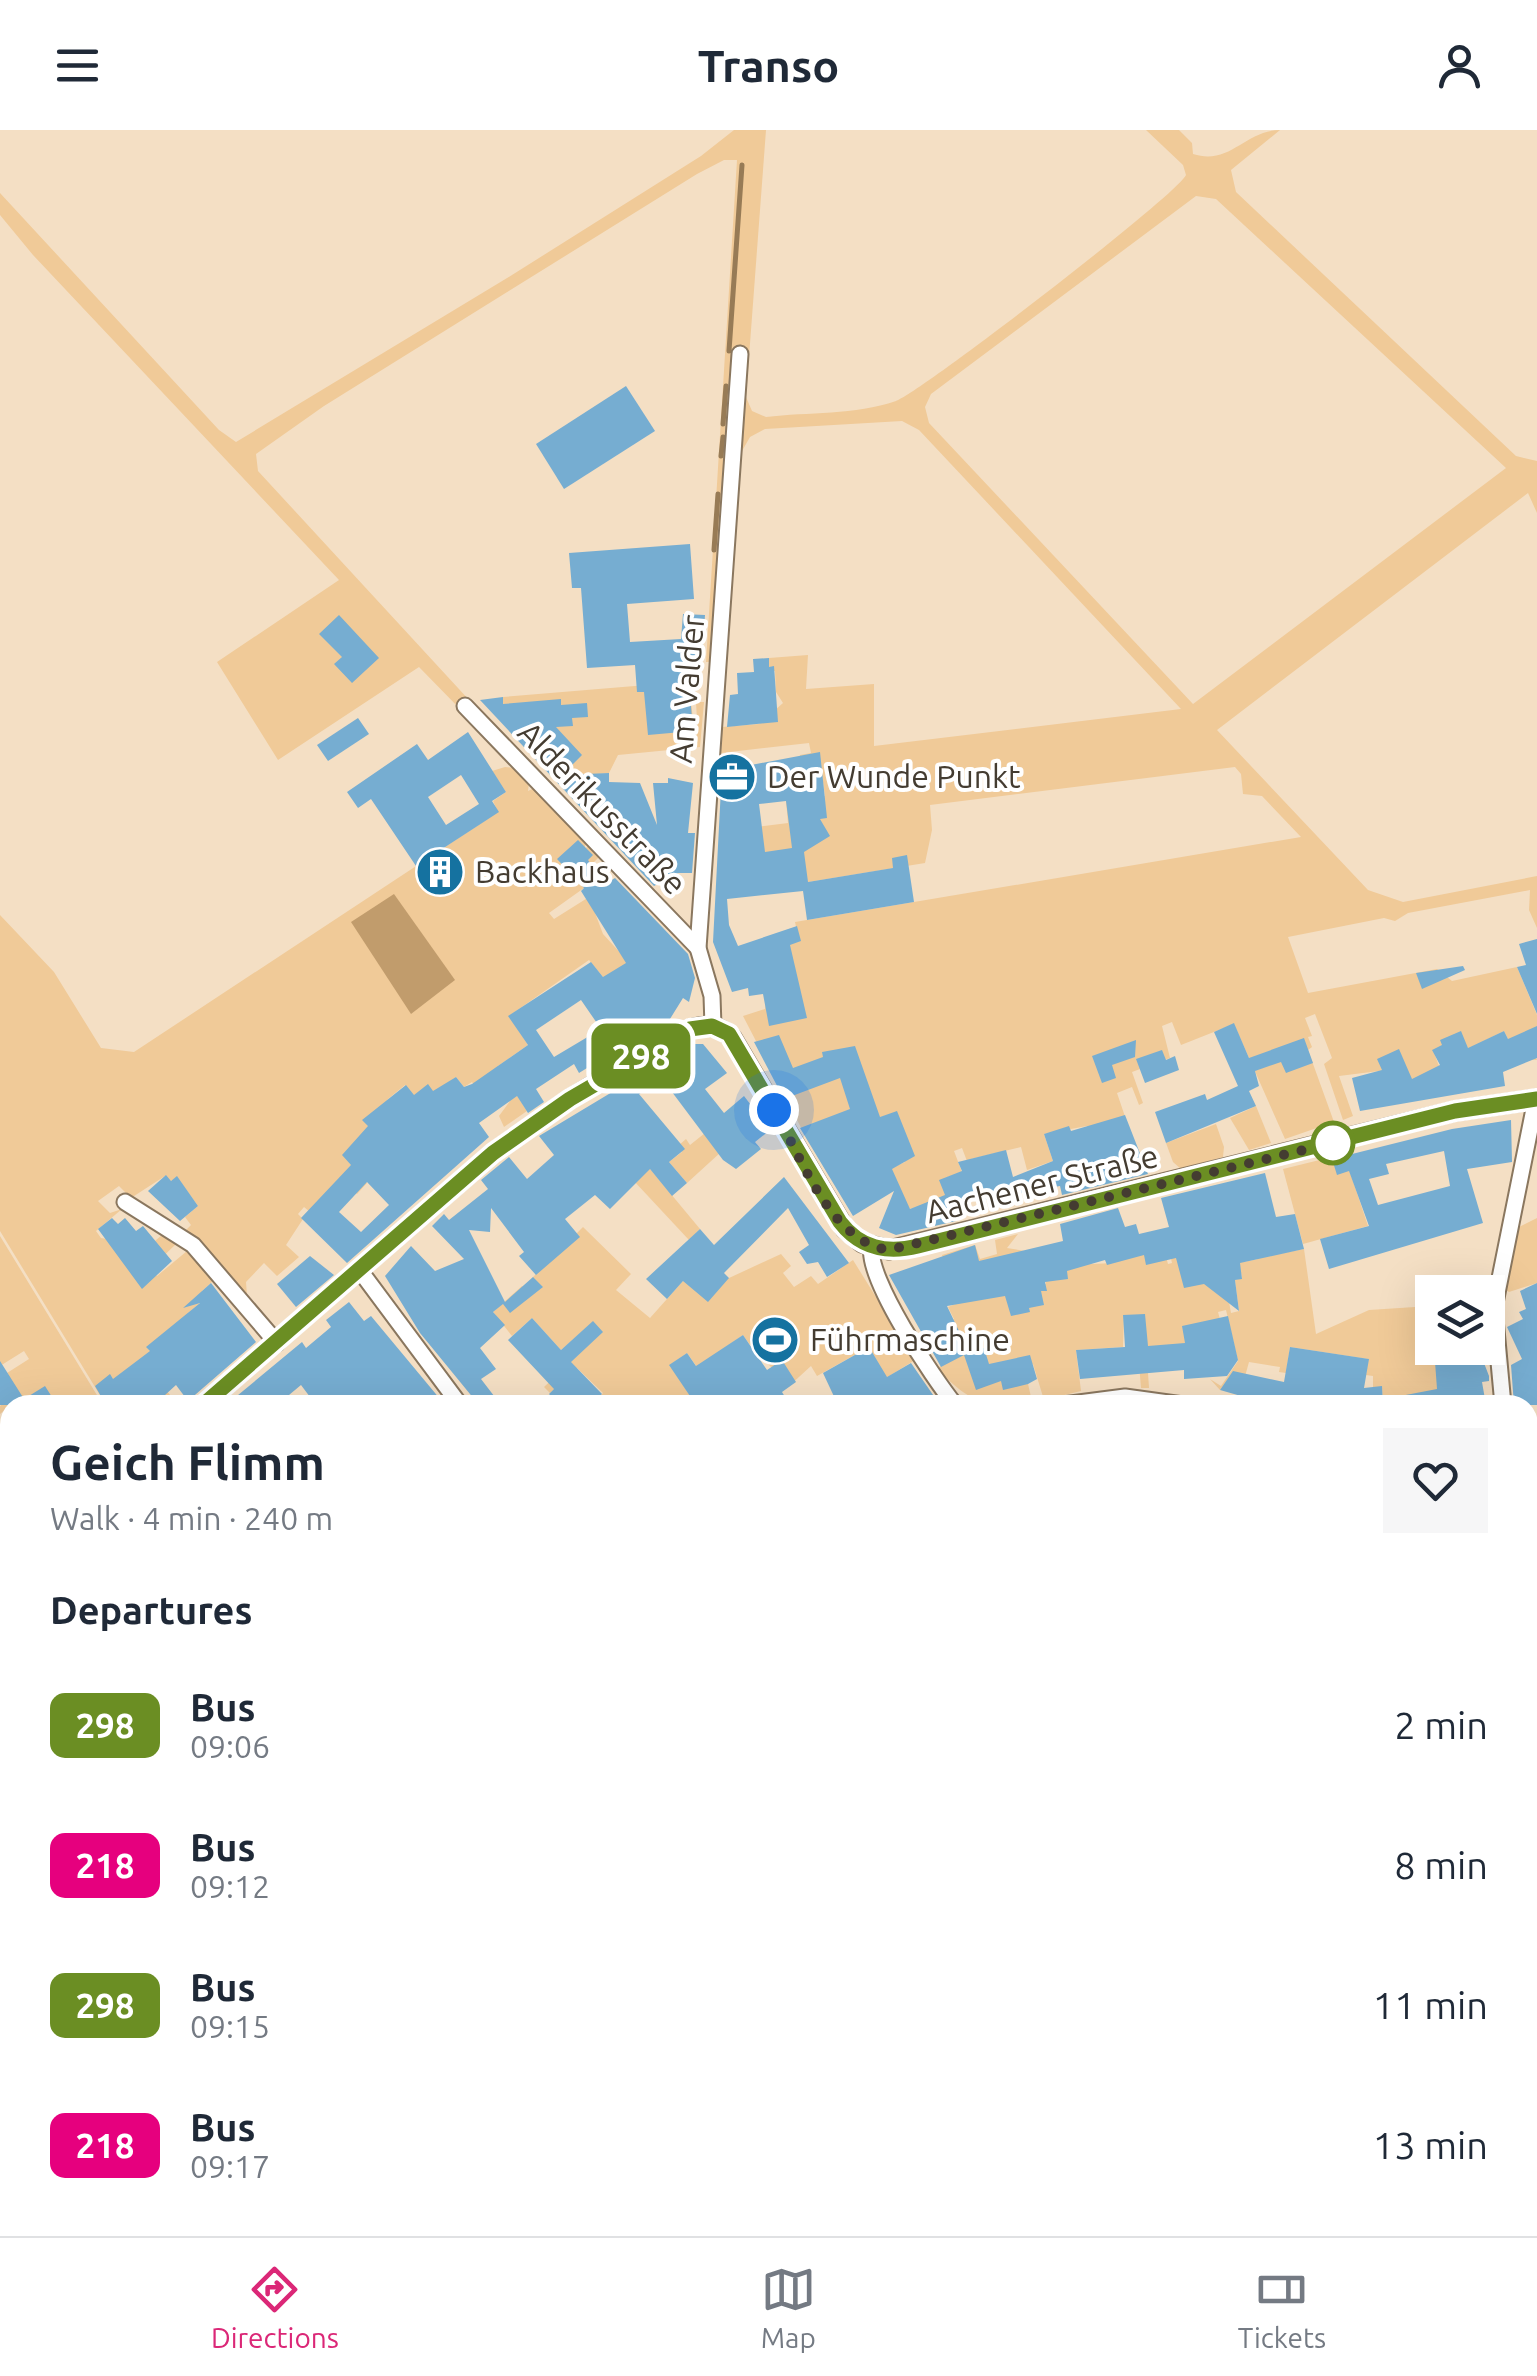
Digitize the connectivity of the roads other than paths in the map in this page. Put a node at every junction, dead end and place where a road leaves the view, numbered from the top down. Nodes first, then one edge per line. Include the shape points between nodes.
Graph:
1 (740, 354) dead end
2 (465, 706) dead end
3 (698, 948) junction
4 (712, 1026) junction
5 (1537, 1099) edge
6 (126, 1202) dead end
7 (872, 1247) junction
8 (361, 1272) junction
9 (277, 1343) junction
10 (216, 1395) edge
11 (453, 1395) edge
12 (948, 1395) edge
13 (1502, 1395) edge

1 - 3 street, Am Valder
2 - 3 street, Alderikusstraße
3 - 4 street, Am Valder via 712,996
4 - 7 street via 733,1038 840,1222
4 - 8 street via 677,1034 542,1117
5 - 7 street, Aachener Straße via 1455,1111 908,1249
5 - 13 street via 1493,1318
6 - 9 street via 193,1245
7 - 12 street via 873,1268
8 - 9 street
8 - 11 street
9 - 10 street

